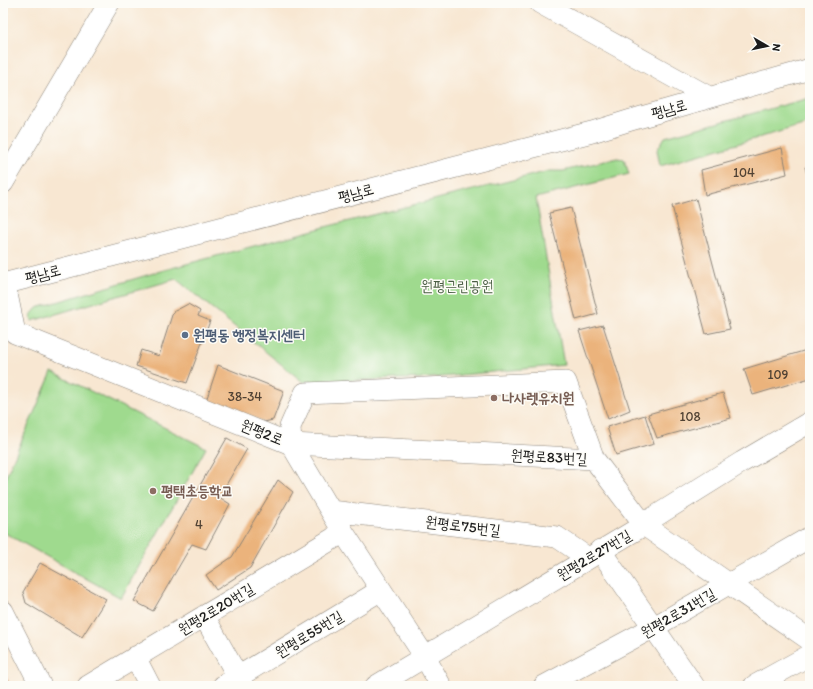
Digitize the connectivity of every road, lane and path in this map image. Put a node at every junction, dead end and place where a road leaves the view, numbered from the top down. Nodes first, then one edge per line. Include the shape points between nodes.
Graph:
1 (109, 3) edge
2 (540, 3) edge
3 (810, 69) edge
4 (708, 97) junction
5 (3, 183) edge
6 (4, 284) edge
7 (810, 422) edge
8 (291, 444) junction
9 (594, 459) junction
10 (331, 511) junction
11 (644, 525) junction
12 (342, 530) junction
13 (810, 537) edge
14 (594, 554) junction
15 (728, 584) junction
16 (381, 590) junction
17 (3, 611) edge
18 (204, 616) junction
19 (654, 627) junction
20 (810, 640) edge
21 (810, 655) edge
22 (425, 657) junction
23 (135, 658) junction
24 (235, 683) edge
25 (42, 686) edge
26 (88, 686) edge
27 (150, 686) edge
28 (376, 686) edge
29 (441, 686) edge
30 (544, 686) edge
31 (694, 686) edge
32 (754, 686) edge

1 - 5 street
2 - 4 street, 평남로
3 - 4 street, 평남로
4 - 6 street, 평남로 via 592,132
6 - 8 street, 원평2로 via 14,333
7 - 11 street, 원평2로27번길
8 - 9 street, 원평로83번길
8 - 9 street via 290,427 305,393 566,382
8 - 10 street, 원평2로
9 - 11 street, 원평로83번길
10 - 12 street, 원평2로
10 - 14 street, 원평로75번길 via 557,537
11 - 14 street, 원평2로27번길
11 - 15 street, 원평로83번길
12 - 16 street, 원평2로
12 - 18 street, 원평2로20번길 via 334,538
13 - 15 street, 원평2로31번길
14 - 19 street, 원평로75번길
14 - 22 street, 원평2로27번길
15 - 19 street, 원평2로31번길
15 - 20 street, 원평로83번길
16 - 22 street, 원평2로
16 - 24 street, 원평로55번길
17 - 25 street
18 - 23 street, 원평2로20번길
18 - 24 street, 원평로55번길
19 - 30 street, 원평2로31번길
19 - 31 street, 원평로75번길
21 - 32 street
22 - 28 street, 원평2로27번길
22 - 29 street, 원평2로
23 - 26 street, 원평2로20번길
23 - 27 street

